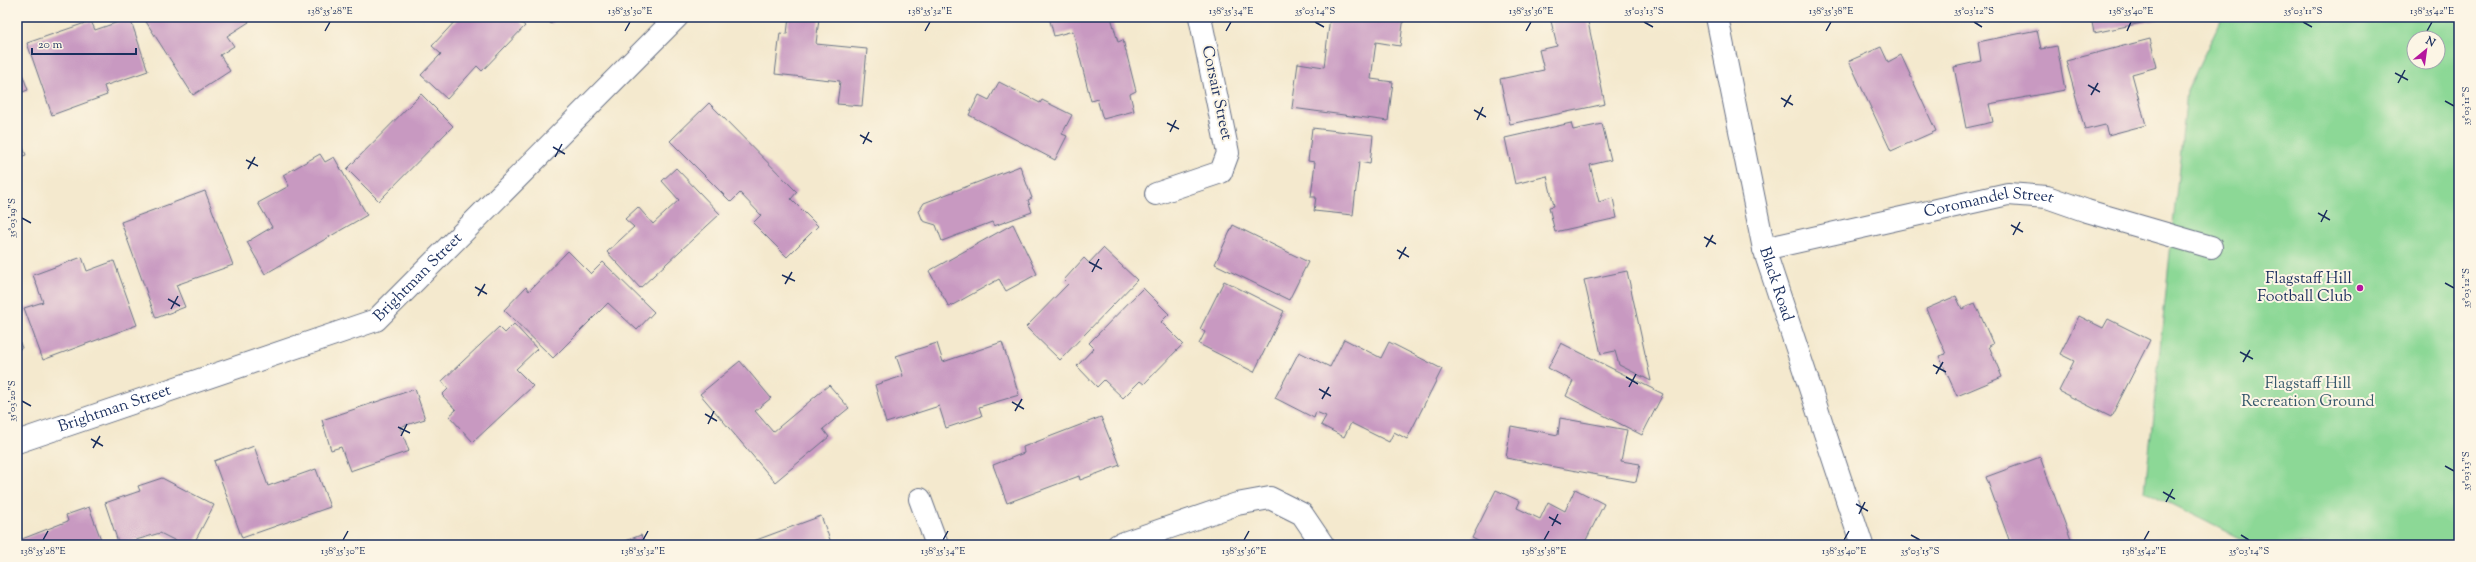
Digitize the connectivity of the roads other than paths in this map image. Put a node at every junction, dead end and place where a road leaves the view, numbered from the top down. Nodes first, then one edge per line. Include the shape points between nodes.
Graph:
1 (677, 17) edge
2 (1200, 17) edge
3 (1717, 17) edge
4 (1156, 194) dead end
5 (2211, 247) dead end
6 (1764, 249) junction
7 (17, 442) edge
8 (920, 499) dead end
9 (937, 545) edge
10 (1118, 545) edge
11 (1323, 545) edge
12 (1862, 545) edge

1 - 7 street, Brightman Street via 376,320
2 - 4 street, Corsair Street via 1228,153 1221,172
3 - 6 street, Black Road
5 - 6 street, Coromandel Street via 2047,197 2008,194
6 - 12 street, Black Road
8 - 9 street
10 - 11 street via 1237,504 1270,498 1289,505 1302,514

